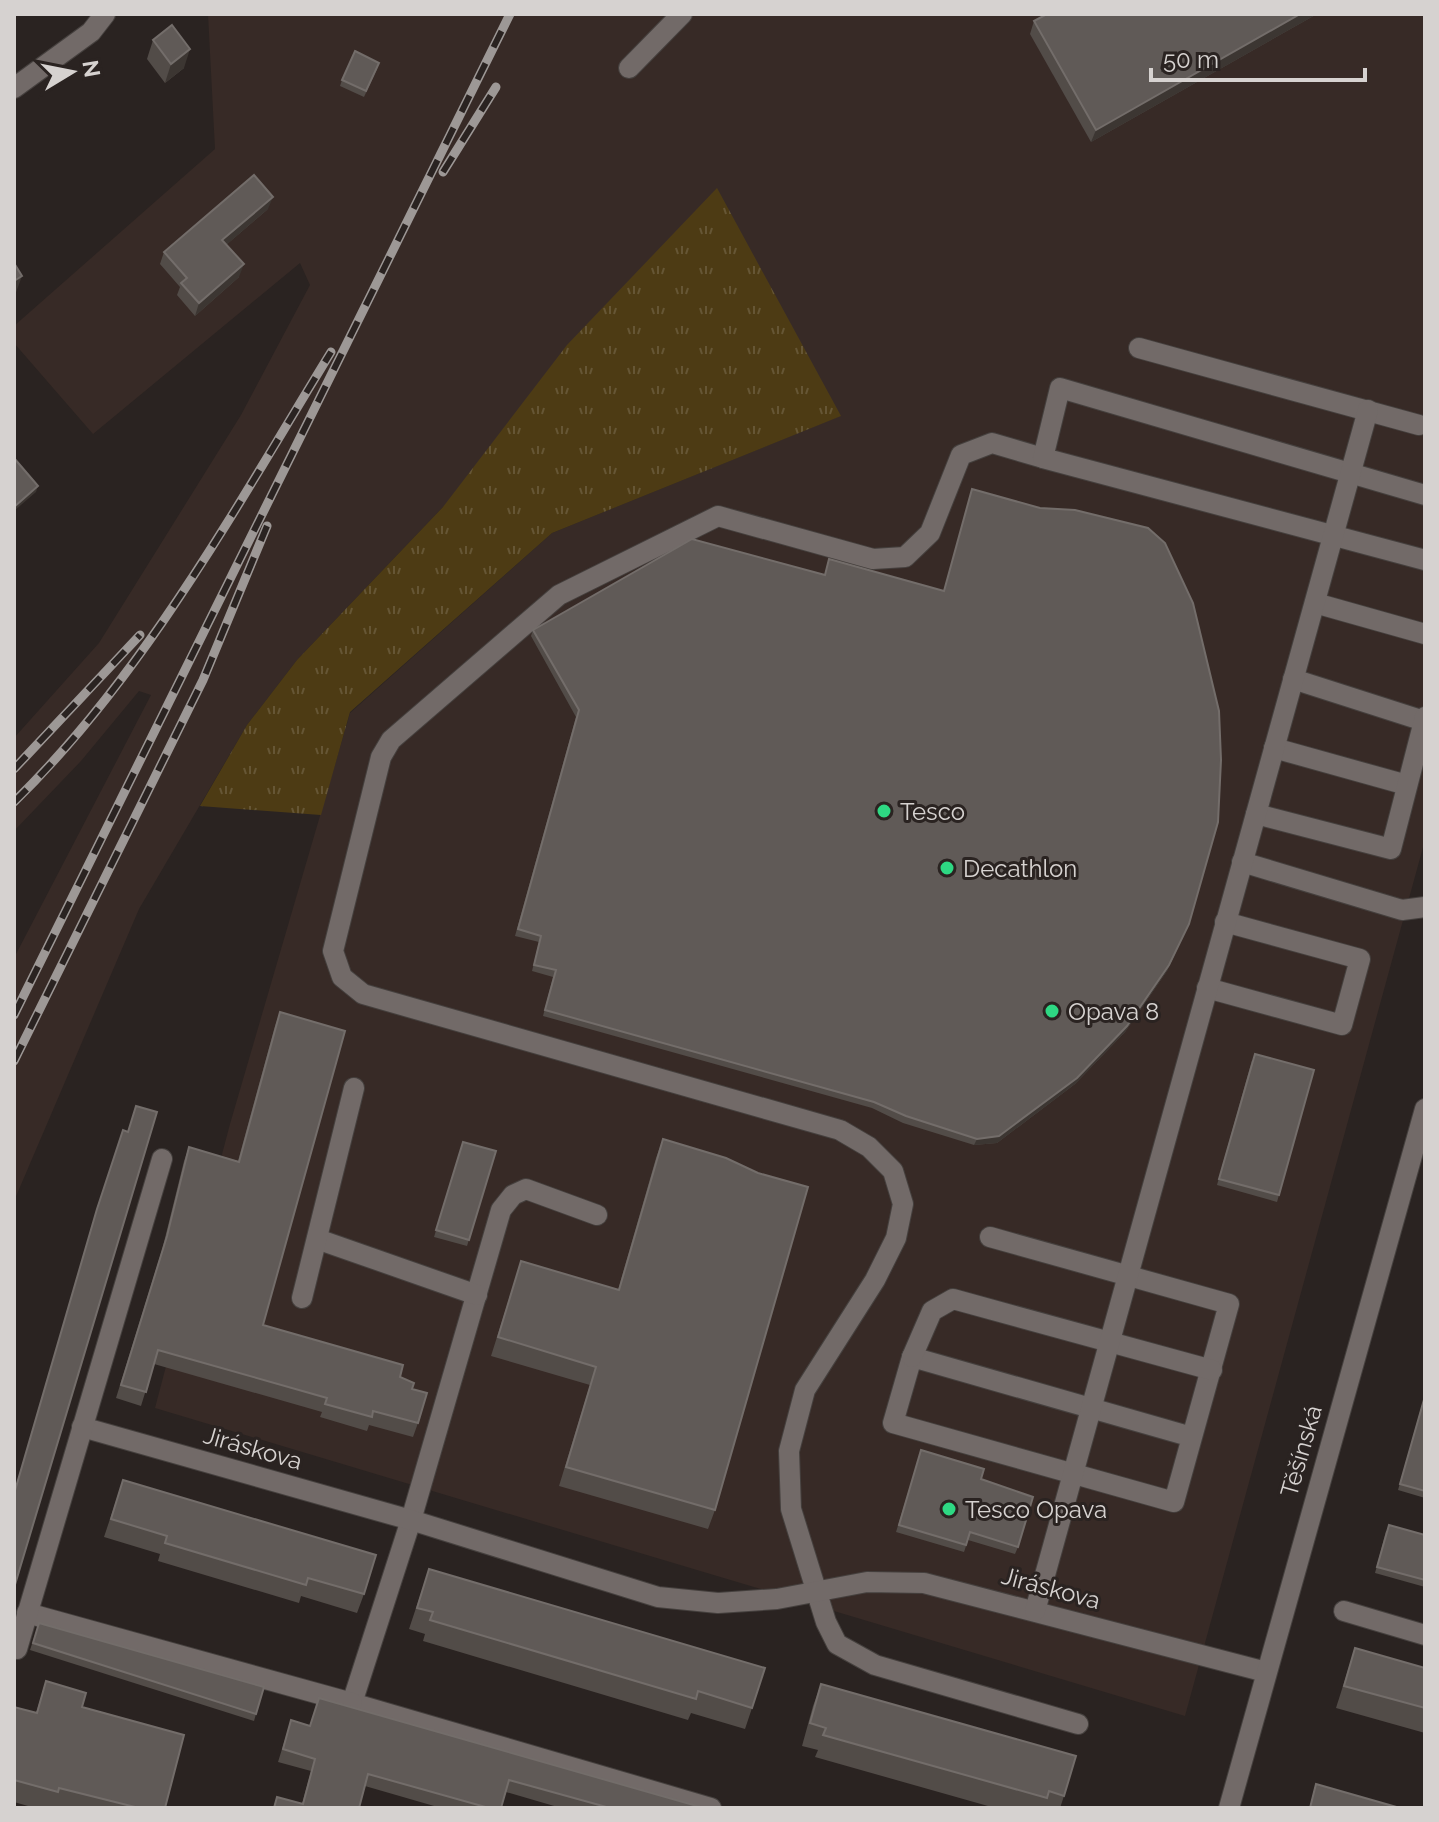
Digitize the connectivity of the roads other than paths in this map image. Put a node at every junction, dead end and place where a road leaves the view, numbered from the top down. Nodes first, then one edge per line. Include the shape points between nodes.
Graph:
1 (105, 14) edge
2 (682, 14) edge
3 (629, 68) dead end
4 (14, 88) edge
5 (1139, 348) dead end
6 (1368, 410) junction
7 (1419, 425) dead end
8 (1043, 458) junction
9 (1351, 472) junction
10 (1425, 495) edge
11 (1333, 536) junction
12 (1425, 560) edge
13 (1315, 603) junction
14 (1425, 634) edge
15 (1293, 679) junction
16 (1424, 719) edge
17 (1274, 748) junction
18 (1407, 785) junction
19 (1256, 814) junction
20 (1242, 862) junction
21 (1425, 907) edge
22 (1225, 922) junction
23 (1207, 988) junction
24 (354, 1088) dead end
25 (1425, 1109) edge
26 (162, 1159) dead end
27 (597, 1215) dead end
28 (990, 1237) dead end
29 (317, 1239) junction
30 (1127, 1276) junction
31 (477, 1295) junction
32 (302, 1298) dead end
33 (1109, 1340) junction
34 (912, 1357) junction
35 (1212, 1370) junction
36 (1090, 1408) junction
37 (82, 1427) junction
38 (1192, 1437) junction
39 (1072, 1473) junction
40 (411, 1520) junction
41 (819, 1592) junction
42 (1035, 1611) junction
43 (1344, 1611) dead end
44 (27, 1613) junction
45 (1425, 1635) edge
46 (17, 1649) dead end
47 (1266, 1672) junction
48 (352, 1703) junction
49 (1078, 1724) dead end
50 (711, 1808) edge
51 (1229, 1808) edge

1 - 4 street via 91,32
2 - 3 street
5 - 6 street
6 - 7 street
6 - 9 street
8 - 9 street via 1060,388
8 - 11 street
8 - 41 street via 992,443 961,455 930,533 905,557 873,559 718,516 559,595 391,740 381,757 333,951 342,977 363,994 840,1130 869,1147 893,1171 903,1204 896,1238 805,1390 789,1451 791,1509
9 - 10 street
9 - 11 street
11 - 12 street
11 - 13 street
13 - 14 street
13 - 15 street
15 - 16 street
15 - 17 street
16 - 18 street
17 - 18 street
17 - 19 street
18 - 19 street via 1391,849
19 - 20 street
20 - 21 street via 1402,910
20 - 22 street
22 - 23 street
22 - 23 street via 1360,959 1342,1025
23 - 30 street
24 - 29 street
25 - 47 street, Těšínská
26 - 37 street
27 - 31 street via 526,1189 513,1195 501,1210
28 - 30 street
29 - 31 street
29 - 32 street
30 - 33 street
30 - 35 street via 1229,1304
31 - 40 street
33 - 34 street via 953,1299 932,1311
33 - 35 street
33 - 36 street
34 - 36 street
34 - 39 street via 893,1423
35 - 38 street
36 - 38 street
36 - 39 street
37 - 40 street, Jiráskova
37 - 44 street
38 - 39 street via 1174,1502
39 - 42 street
40 - 41 street, Jiráskova via 658,1597 718,1603
40 - 48 street
41 - 42 street, Jiráskova via 867,1582 924,1583
41 - 49 street via 837,1644 855,1657
42 - 47 street, Jiráskova
43 - 45 street
44 - 46 street
44 - 48 street
47 - 51 street, Těšínská
48 - 50 street

